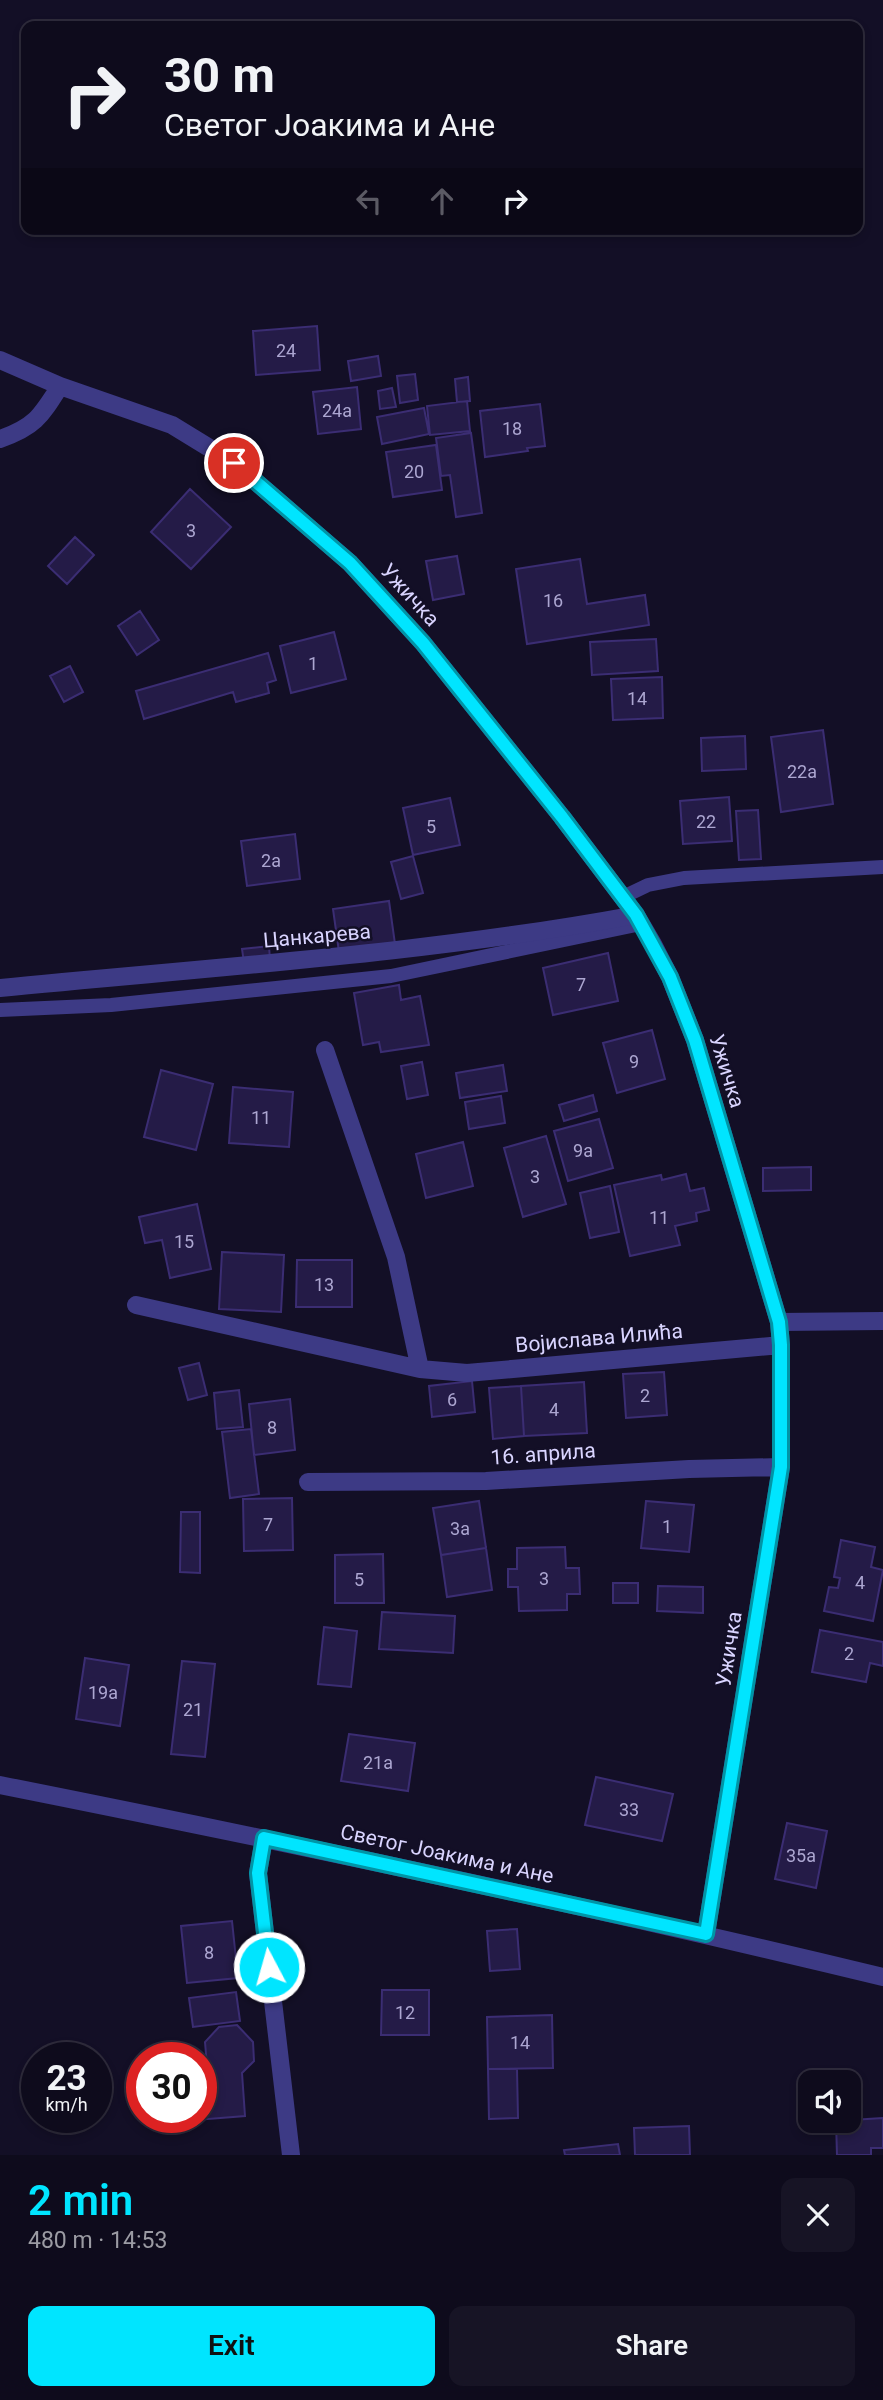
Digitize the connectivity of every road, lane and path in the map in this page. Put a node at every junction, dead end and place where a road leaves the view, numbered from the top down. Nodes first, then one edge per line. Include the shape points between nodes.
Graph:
1 (0, 360) edge
2 (60, 386) junction
3 (0, 439) edge
4 (883, 867) edge
5 (623, 897) junction
6 (638, 919) junction
7 (0, 988) edge
8 (0, 1010) edge
9 (325, 1050) dead end
10 (136, 1305) dead end
11 (883, 1321) edge
12 (779, 1322) junction
13 (781, 1345) junction
14 (420, 1369) junction
15 (781, 1467) junction
16 (308, 1482) dead end
17 (0, 1785) edge
18 (264, 1838) junction
19 (706, 1934) junction
20 (883, 1977) edge
21 (290, 2155) edge

1 - 2 street, Ужичка
2 - 3 street via 39,419
2 - 5 street, Ужичка via 172,425 234,463 350,563 423,643
4 - 5 lane via 684,878 648,884
5 - 6 street, Ужичка
6 - 7 street, Цанкарева via 403,951
6 - 8 lane via 391,976 111,1005
6 - 12 street, Ужичка via 670,977 695,1040
9 - 14 street via 396,1257
10 - 14 street, Војислава Илића
11 - 12 street
12 - 13 street, Ужичка
13 - 14 street, Војислава Илића via 467,1373
13 - 15 street, Ужичка
15 - 16 street, 16. априла via 486,1481
15 - 19 street, Ужичка
17 - 18 street, Светог Јоакима и Ане
18 - 19 street, Светог Јоакима и Ане
18 - 21 street via 258,1873
19 - 20 street, Светог Јоакима и Ане

